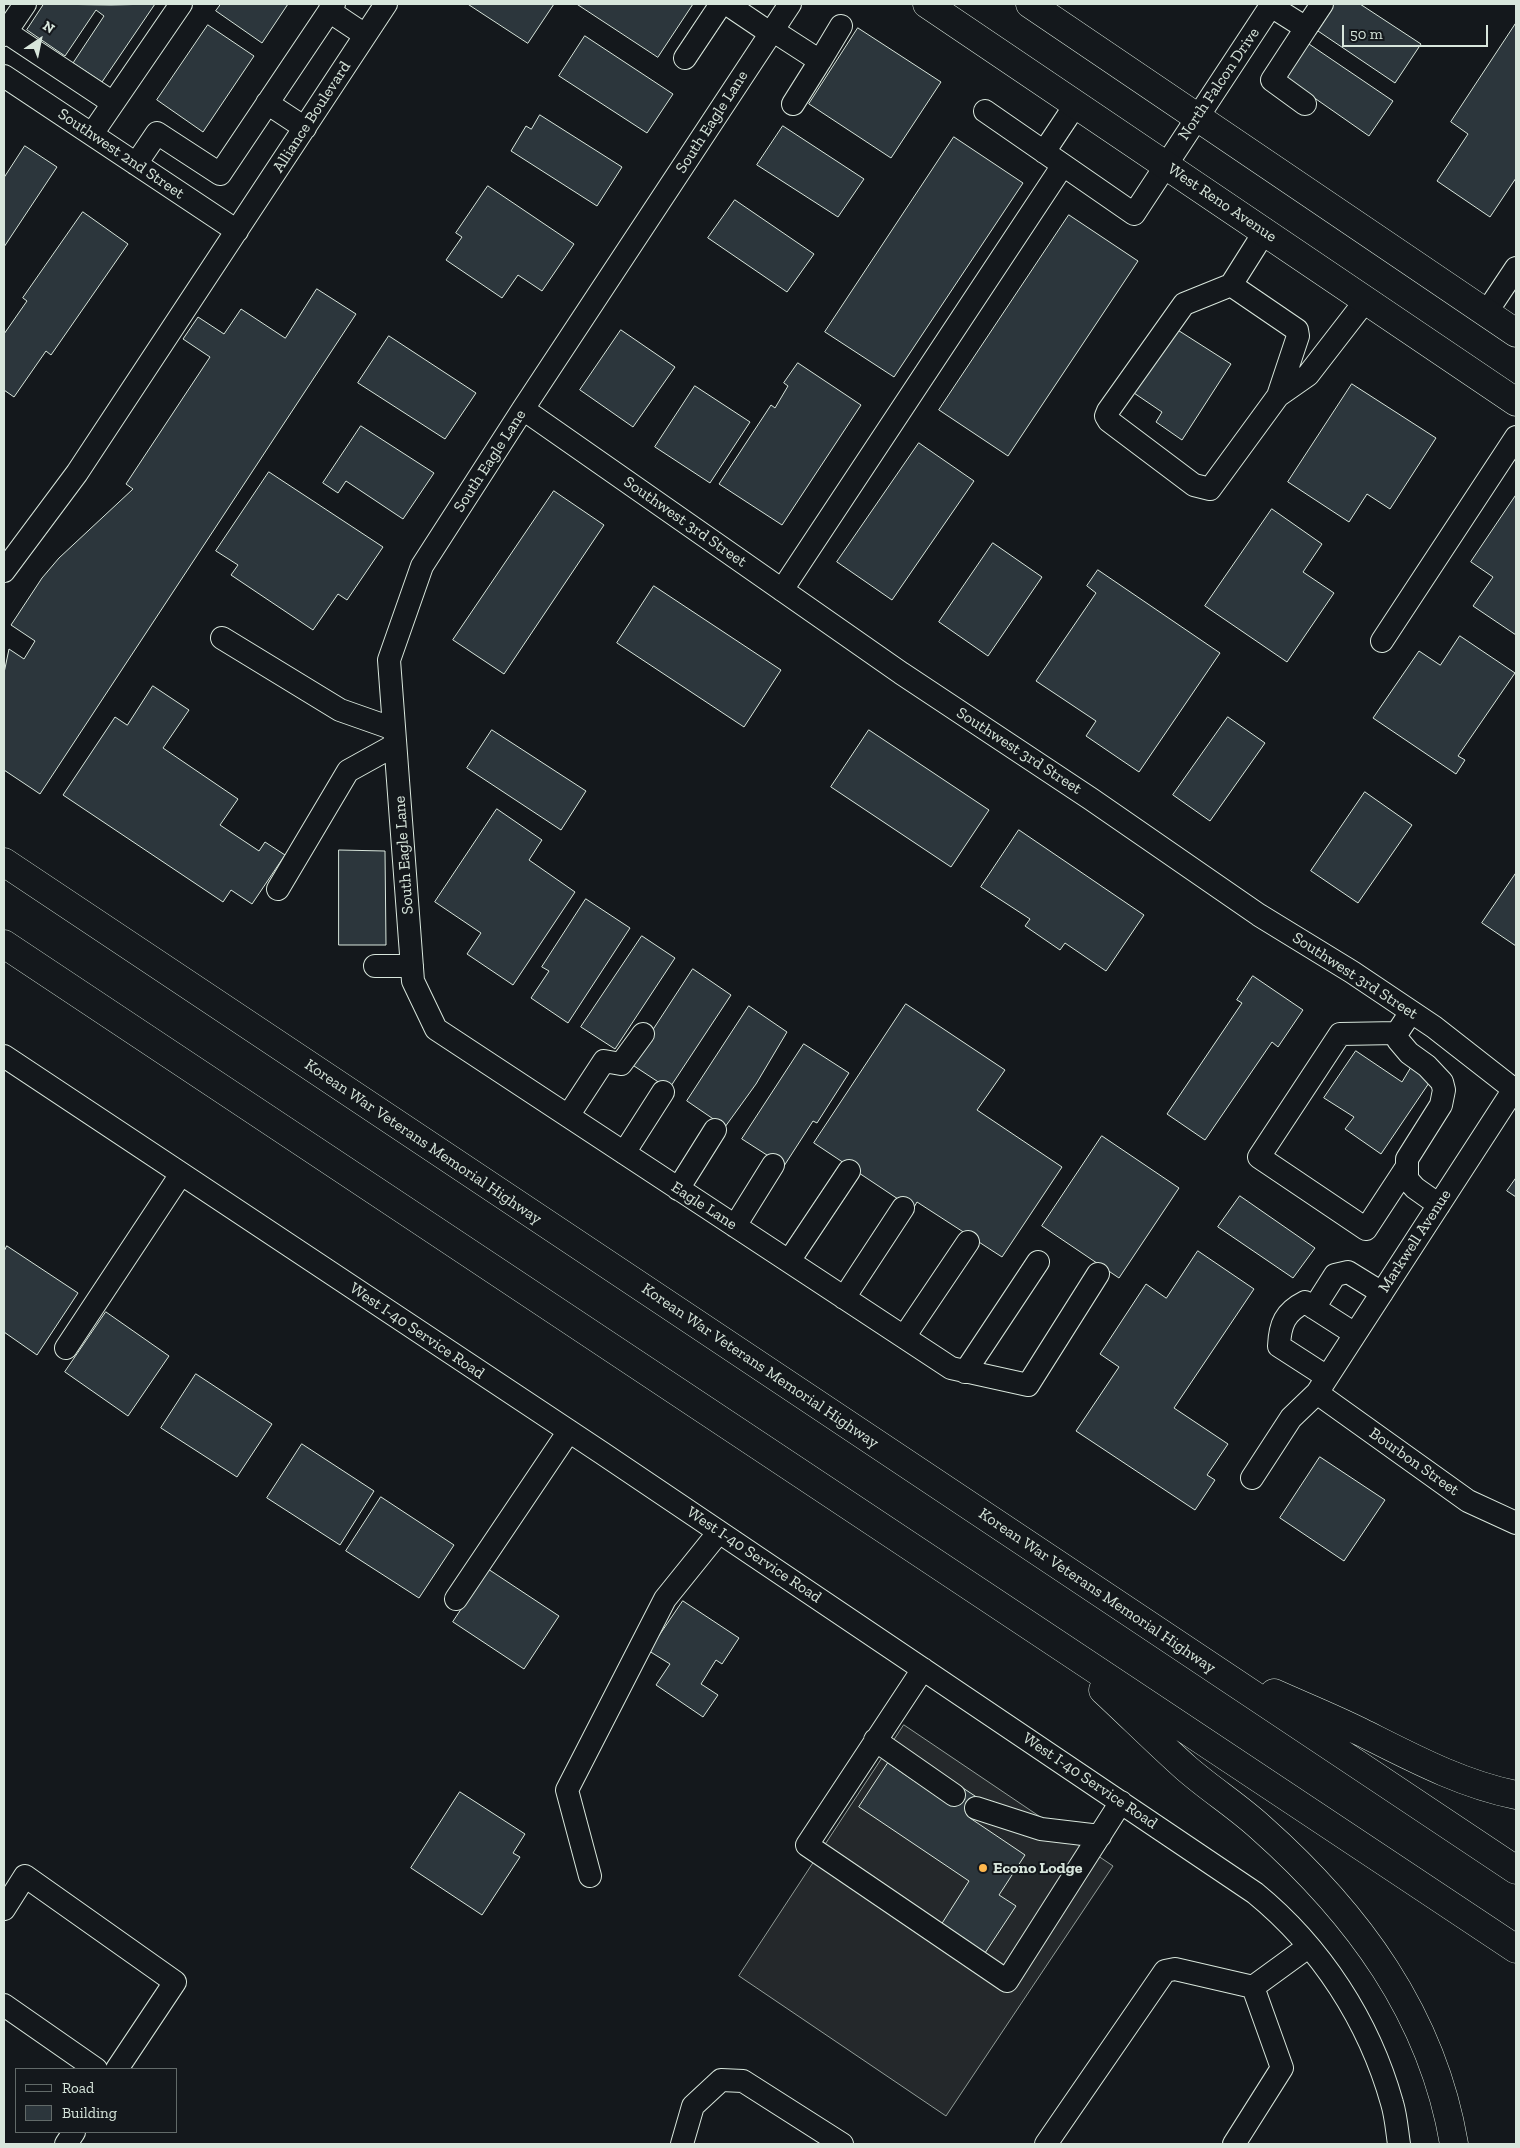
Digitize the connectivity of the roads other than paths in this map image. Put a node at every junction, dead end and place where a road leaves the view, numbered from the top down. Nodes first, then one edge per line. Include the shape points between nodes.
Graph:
1 (25, 4) edge
2 (181, 4) edge
3 (386, 4) edge
4 (721, 4) edge
5 (727, 4) edge
6 (790, 4) edge
7 (927, 4) edge
8 (1030, 4) edge
9 (1322, 4) edge
10 (1271, 5) edge
11 (332, 7) edge
12 (841, 26) dead end
13 (1306, 28) junction
14 (771, 32) junction
15 (5, 34) edge
16 (365, 36) junction
17 (684, 58) dead end
18 (820, 61) junction
19 (4, 76) edge
20 (113, 103) junction
21 (268, 103) junction
22 (793, 104) dead end
23 (1076, 104) junction
24 (1305, 104) dead end
25 (985, 111) dead end
26 (1197, 118) junction
27 (305, 128) junction
28 (92, 134) junction
29 (1044, 152) junction
30 (136, 164) junction
31 (1063, 165) junction
32 (1166, 165) junction
33 (237, 231) junction
34 (1265, 232) junction
35 (1516, 268) edge
36 (1231, 286) junction
37 (1366, 300) junction
38 (1486, 313) junction
39 (1516, 333) edge
40 (1278, 396) junction
41 (1516, 402) edge
42 (523, 409) junction
43 (1516, 438) edge
44 (4, 571) edge
45 (782, 590) junction
46 (222, 638) dead end
47 (1382, 641) dead end
48 (395, 737) junction
49 (4, 862) edge
50 (278, 889) dead end
51 (4, 944) edge
52 (375, 966) dead end
53 (412, 973) junction
54 (1410, 1011) junction
55 (1397, 1033) junction
56 (643, 1034) dead end
57 (7, 1066) edge
58 (1515, 1090) edge
59 (663, 1092) dead end
60 (568, 1116) junction
61 (715, 1130) dead end
62 (624, 1153) junction
63 (773, 1165) dead end
64 (1406, 1168) junction
65 (849, 1171) dead end
66 (181, 1174) junction
67 (678, 1189) junction
68 (1439, 1205) junction
69 (903, 1208) dead end
70 (735, 1226) junction
71 (968, 1242) dead end
72 (789, 1261) junction
73 (1038, 1262) dead end
74 (1098, 1274) dead end
75 (1382, 1293) junction
76 (844, 1298) junction
77 (1314, 1308) junction
78 (1355, 1334) junction
79 (904, 1337) junction
80 (66, 1348) dead end
81 (966, 1372) junction
82 (1322, 1385) junction
83 (569, 1431) junction
84 (1252, 1478) dead end
85 (1516, 1523) edge
86 (719, 1532) junction
87 (456, 1598) dead end
88 (1048, 1638) junction
89 (1204, 1662) junction
90 (923, 1668) junction
91 (876, 1740) junction
92 (954, 1795) dead end
93 (1516, 1795) edge
94 (1122, 1802) junction
95 (976, 1808) dead end
96 (1100, 1836) junction
97 (1516, 1870) edge
98 (590, 1876) dead end
99 (4, 1909) edge
100 (1308, 1947) junction
101 (1516, 1949) edge
102 (1253, 1987) junction
103 (4, 2005) edge
104 (95, 2068) edge
105 (117, 2068) edge
106 (73, 2133) edge
107 (66, 2144) edge
108 (682, 2144) edge
109 (842, 2144) edge
110 (1046, 2144) edge
111 (1234, 2144) edge
112 (1399, 2144) edge
113 (1454, 2144) edge

1 - 15 street
2 - 20 street
3 - 16 street, Alliance Boulevard
4 - 17 street
5 - 14 street
6 - 14 street, South Eagle Lane
7 - 23 main road, West Reno Avenue
8 - 26 main road
9 - 13 street
10 - 13 street
10 - 26 street, North Falcon Drive
11 - 16 street
11 - 21 street
12 - 18 street
13 - 24 street via 1272,80
14 - 18 street
14 - 42 street, South Eagle Lane
15 - 20 street
16 - 27 street, Alliance Boulevard
18 - 22 street
19 - 28 street, Southwest 2nd Street
20 - 28 street
21 - 27 street
21 - 30 street via 220,174 157,133
23 - 29 street
23 - 32 main road, West Reno Avenue
25 - 29 street
26 - 32 street, North Falcon Drive
26 - 38 main road
27 - 33 street, Alliance Boulevard
28 - 30 street, Southwest 2nd Street
29 - 31 street
30 - 33 street, Southwest 2nd Street
31 - 32 street, North Falcon Drive via 1134,214
31 - 45 street
32 - 34 main road, West Reno Avenue
33 - 44 street, Alliance Boulevard via 77,474
34 - 36 street
34 - 37 main road, West Reno Avenue
35 - 38 street
36 - 40 street via 1297,330 1298,336
36 - 40 street via 1184,304 1106,416 1109,422 1194,485 1210,489
37 - 40 street via 1308,375
37 - 41 main road, West Reno Avenue
38 - 39 main road
42 - 45 street, Southwest 3rd Street
42 - 48 street, South Eagle Lane via 422,566 389,660
43 - 47 street
45 - 54 street, Southwest 3rd Street via 1259,915
46 - 48 street via 340,710
48 - 50 street via 348,771
48 - 53 street, South Eagle Lane
49 - 89 main road, Korean War Veterans Memorial Highway
51 - 88 main road
52 - 53 street
53 - 60 street, Eagle Lane via 436,1029
54 - 55 street
54 - 58 street, Southwest 3rd Street
55 - 64 street via 1398,1040 1442,1082 1444,1090 1441,1105 1407,1158
55 - 64 street via 1340,1034 1259,1157 1366,1230
56 - 60 street via 621,1064 604,1061
57 - 66 street, West I-40 Service Road
58 - 68 street, Markwell Avenue
59 - 62 street
60 - 62 street, Eagle Lane
61 - 67 street
62 - 67 street, Eagle Lane
63 - 70 street
64 - 68 street via 1407,1179 1415,1188
65 - 72 street
66 - 80 street
66 - 83 street, West I-40 Service Road
67 - 70 street, Eagle Lane
68 - 75 street, Markwell Avenue
69 - 76 street
70 - 72 street, Eagle Lane
71 - 79 street
72 - 76 street, Eagle Lane
73 - 81 street
74 - 81 street, Eagle Lane via 1028,1385
75 - 77 street via 1348,1272 1335,1275
75 - 78 street, Markwell Avenue
76 - 79 street, Eagle Lane
77 - 78 street
77 - 82 street, Bourbon Street via 1305,1302 1292,1308 1280,1328 1279,1346
78 - 82 street, Markwell Avenue
79 - 81 street, Eagle Lane via 951,1368
82 - 84 street, Markwell Avenue via 1291,1418
82 - 85 street, Bourbon Street via 1468,1501
83 - 86 street, West I-40 Service Road
83 - 87 street
86 - 90 street, West I-40 Service Road
86 - 98 street via 665,1599 567,1790
88 - 101 main road
88 - 113 main road via 1186,1769 1260,1826 1320,1884 1354,1923 1378,1955 1416,2025 1430,2058
89 - 93 main road via 1433,1768
89 - 97 main road, Korean War Veterans Memorial Highway
90 - 91 street
90 - 94 street, West I-40 Service Road
91 - 92 street
91 - 96 street via 807,1845 1006,1981
94 - 96 street
94 - 100 street, West I-40 Service Road via 1255,1893 1278,1912
95 - 96 street via 1041,1828
99 - 105 street via 25,1876 176,1982
100 - 102 street
100 - 112 street, West I-40 Service Road via 1322,1962 1359,2018 1393,2105
102 - 110 street via 1176,1969 1165,1971
102 - 111 street via 1282,2068
103 - 104 street
106 - 107 street
108 - 109 street via 693,2106 721,2080 743,2081

